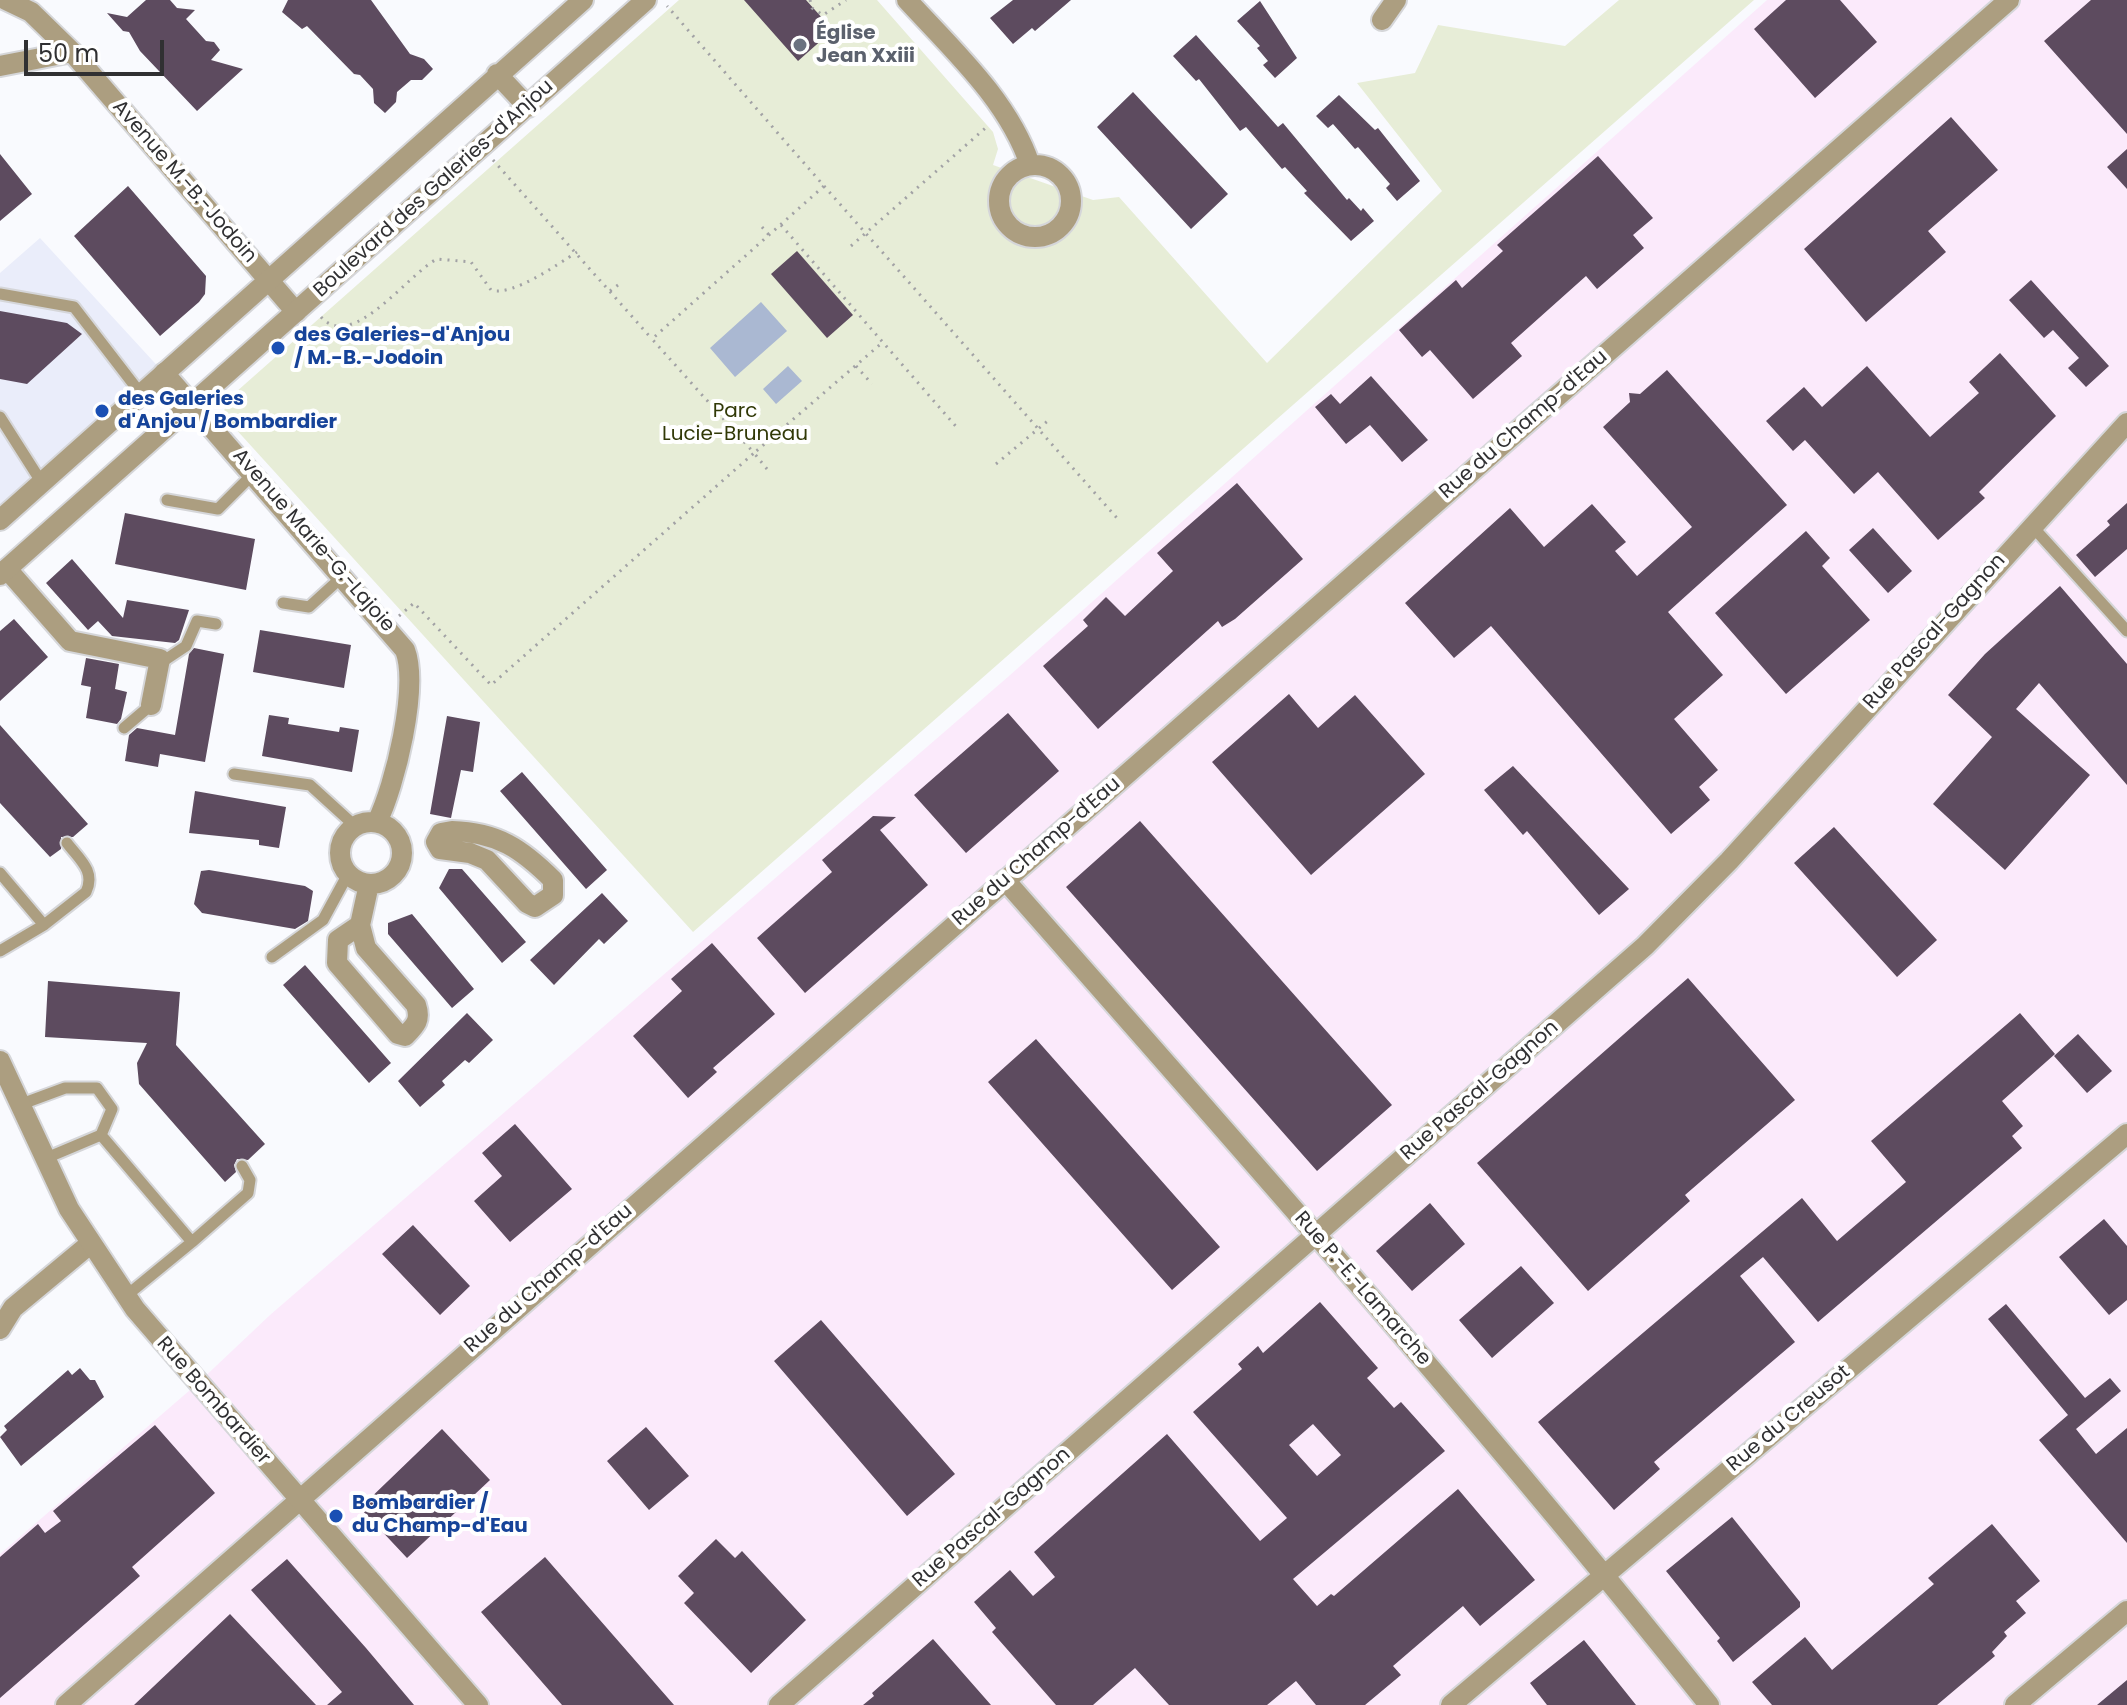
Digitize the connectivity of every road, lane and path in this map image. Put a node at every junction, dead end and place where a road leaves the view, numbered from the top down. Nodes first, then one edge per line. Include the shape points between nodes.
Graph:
1 (6, 0) edge
2 (583, 0) edge
3 (646, 0) edge
4 (810, 0) edge
5 (846, 0) edge
6 (1396, 0) edge
7 (2009, 0) edge
8 (916, 3) edge
9 (667, 6) dead end
10 (1382, 20) dead end
11 (72, 52) junction
12 (0, 66) edge
13 (497, 74) junction
14 (528, 107) junction
15 (990, 124) dead end
16 (493, 160) dead end
17 (1030, 165) dead end
18 (824, 186) junction
19 (781, 225) junction
20 (762, 227) dead end
21 (867, 232) junction
22 (769, 235) junction
23 (851, 246) dead end
24 (577, 252) junction
25 (269, 281) junction
26 (618, 285) dead end
27 (610, 291) junction
28 (0, 294) edge
29 (296, 312) junction
30 (319, 314) dead end
31 (652, 339) junction
32 (883, 342) junction
33 (856, 365) junction
34 (164, 373) junction
35 (872, 384) dead end
36 (141, 394) junction
37 (192, 404) junction
38 (0, 417) edge
39 (1050, 419) dead end
40 (2127, 423) edge
41 (1039, 429) junction
42 (959, 430) dead end
43 (754, 453) junction
44 (996, 464) dead end
45 (767, 469) dead end
46 (253, 474) junction
47 (42, 483) junction
48 (167, 500) dead end
49 (1117, 518) dead end
50 (0, 520) edge
51 (2032, 526) junction
52 (3, 572) edge
53 (343, 576) junction
54 (283, 603) dead end
55 (216, 624) dead end
56 (387, 626) junction
57 (2127, 631) edge
58 (158, 664) junction
59 (151, 705) joint
60 (124, 728) dead end
61 (234, 774) dead end
62 (377, 822) junction
63 (355, 826) junction
64 (436, 842) junction
65 (67, 843) dead end
66 (402, 848) junction
67 (0, 873) edge
68 (348, 874) junction
69 (1005, 880) junction
70 (369, 884) junction
71 (44, 925) junction
72 (360, 925) junction
73 (0, 951) edge
74 (272, 957) dead end
75 (0, 1061) edge
76 (18, 1105) junction
77 (2127, 1134) edge
78 (101, 1135) junction
79 (44, 1159) junction
80 (242, 1166) dead end
81 (1317, 1235) junction
82 (192, 1242) junction
83 (90, 1244) junction
84 (126, 1296) junction
85 (8, 1304) edge
86 (0, 1329) edge
87 (298, 1500) junction
88 (1605, 1575) junction
89 (2127, 1611) edge
90 (66, 1705) edge
91 (478, 1705) edge
92 (779, 1705) edge
93 (1451, 1705) edge
94 (1709, 1705) edge
95 (2015, 1705) edge

1 - 11 street, Avenue M.-B.-Jodoin via 31,12
2 - 13 street, Boulevard des Galeries-d'Anjou
3 - 14 street, Boulevard des Galeries-d'Anjou
4 - 5 path via 823,15
6 - 10 street
7 - 69 street, Rue du Champ-d'Eau
8 - 17 street via 1004,110
9 - 18 path
11 - 12 street
11 - 25 street, Avenue M.-B.-Jodoin
13 - 14 street
13 - 25 street, Boulevard des Galeries-d'Anjou
14 - 29 street, Boulevard des Galeries-d'Anjou
15 - 21 path
16 - 24 path
18 - 19 path
18 - 21 path
19 - 22 path
19 - 32 path
20 - 22 path
21 - 23 path
21 - 41 path
22 - 31 path
24 - 27 path
24 - 30 path via 502,292 491,290 471,262 437,259 358,323 335,326
25 - 29 street, Avenue M.-B.-Jodoin
25 - 34 street, Boulevard des Galeries-d'Anjou
26 - 27 path
27 - 31 path
28 - 36 lane via 74,307
29 - 37 street, Boulevard des Galeries-d'Anjou
31 - 43 path
32 - 33 path
32 - 42 path
33 - 35 path
33 - 43 path
34 - 36 street, Boulevard des Galeries-d'Anjou
34 - 37 street, Avenue Marie-G.-Lajoie
36 - 47 street, Boulevard des Galeries-d'Anjou
37 - 46 street, Avenue Marie-G.-Lajoie
37 - 52 street, Boulevard des Galeries-d'Anjou
38 - 47 lane
39 - 41 path
40 - 51 street, Rue Pascal-Gagnon
41 - 44 path
41 - 49 path
43 - 45 path
43 - 56 path via 491,685 414,603
46 - 48 lane via 218,509
46 - 53 street, Avenue Marie-G.-Lajoie
47 - 50 street, Boulevard des Galeries-d'Anjou
51 - 57 lane
51 - 81 street, Rue Pascal-Gagnon via 1684,907
52 - 58 street, Boulevard des Galeries-d'Anjou via 70,641 160,659
53 - 54 lane via 309,607
53 - 56 street, Avenue Marie-G.-Lajoie
55 - 58 lane via 197,621 186,646
56 - 62 street, Avenue Marie-G.-Lajoie via 405,650 411,681 388,801
58 - 59 street
59 - 60 lane
61 - 63 lane via 310,785
62 - 63 street
62 - 66 street via 396,835
63 - 68 street via 340,849
64 - 64 street via 440,849 487,860 535,907 553,895 553,880 527,854 492,835 452,831 441,833
64 - 66 street
65 - 71 lane via 90,873 90,884
66 - 70 street via 394,874
67 - 71 lane
68 - 70 street
68 - 74 lane via 323,920
69 - 81 street, Rue P.-E.-Lamarche
69 - 87 street, Rue du Champ-d'Eau
70 - 72 street
71 - 73 lane
72 - 72 street via 338,940 337,963 405,1036 416,1025 416,1005 373,958
75 - 76 street, Rue Bombardier
76 - 78 lane via 65,1088 97,1088 112,1109
76 - 79 street, Rue Bombardier
77 - 88 street, Rue du Creusot
78 - 79 lane
78 - 82 lane
79 - 83 street, Rue Bombardier
80 - 82 lane via 250,1180 248,1193
81 - 88 street, Rue P.-E.-Lamarche
81 - 92 street, Rue Pascal-Gagnon
82 - 84 lane
83 - 84 street, Rue Bombardier
83 - 85 street
84 - 87 street, Rue Bombardier
85 - 86 street
87 - 90 street, Rue du Champ-d'Eau
87 - 91 street, Rue Bombardier
88 - 93 street, Rue du Creusot
88 - 94 street, Rue P.-E.-Lamarche
89 - 95 street

